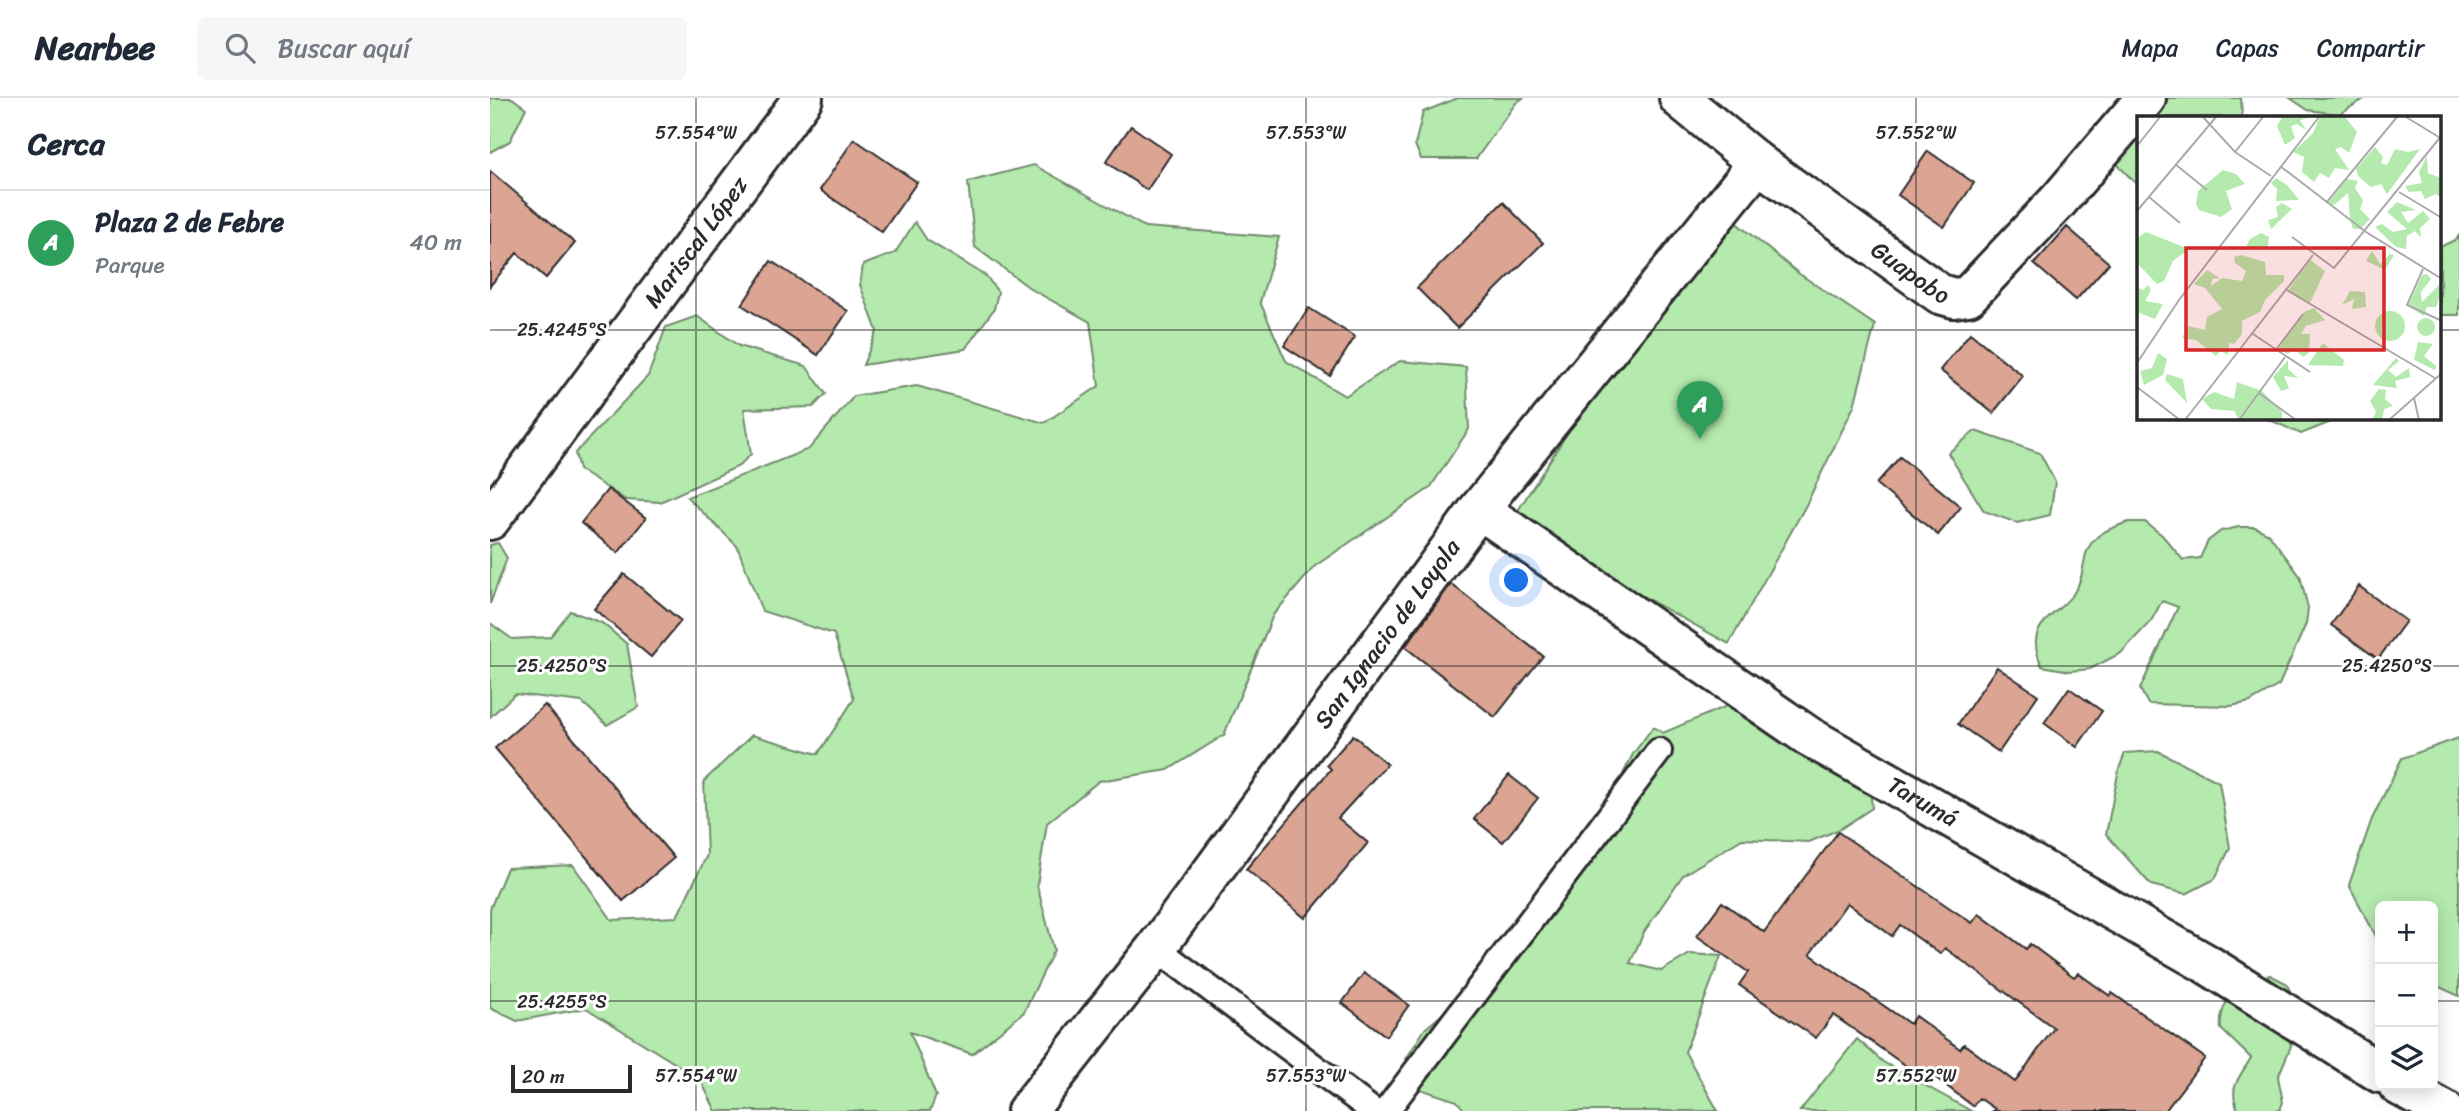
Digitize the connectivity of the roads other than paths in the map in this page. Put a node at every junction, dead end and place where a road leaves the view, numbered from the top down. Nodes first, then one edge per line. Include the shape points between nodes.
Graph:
1 (803, 98) edge
2 (1679, 98) edge
3 (2146, 98) edge
4 (1758, 163) junction
5 (1479, 509) junction
6 (490, 520) edge
7 (1659, 751) dead end
8 (1156, 948) junction
9 (2375, 1070) edge
10 (2408, 1090) edge
11 (1027, 1111) edge
12 (1373, 1111) edge
13 (1386, 1111) edge
14 (2445, 1111) edge

1 - 6 street, Mariscal López
2 - 4 street, Guapobo
3 - 4 street, Guapobo via 1968,296 1940,294
4 - 5 street, San Ignacio de Loyola
5 - 8 street, San Ignacio de Loyola
5 - 9 street, Tarumá via 1808,736 2205,962
7 - 13 lane
8 - 11 street, San Ignacio de Loyola
8 - 12 lane
10 - 14 street

